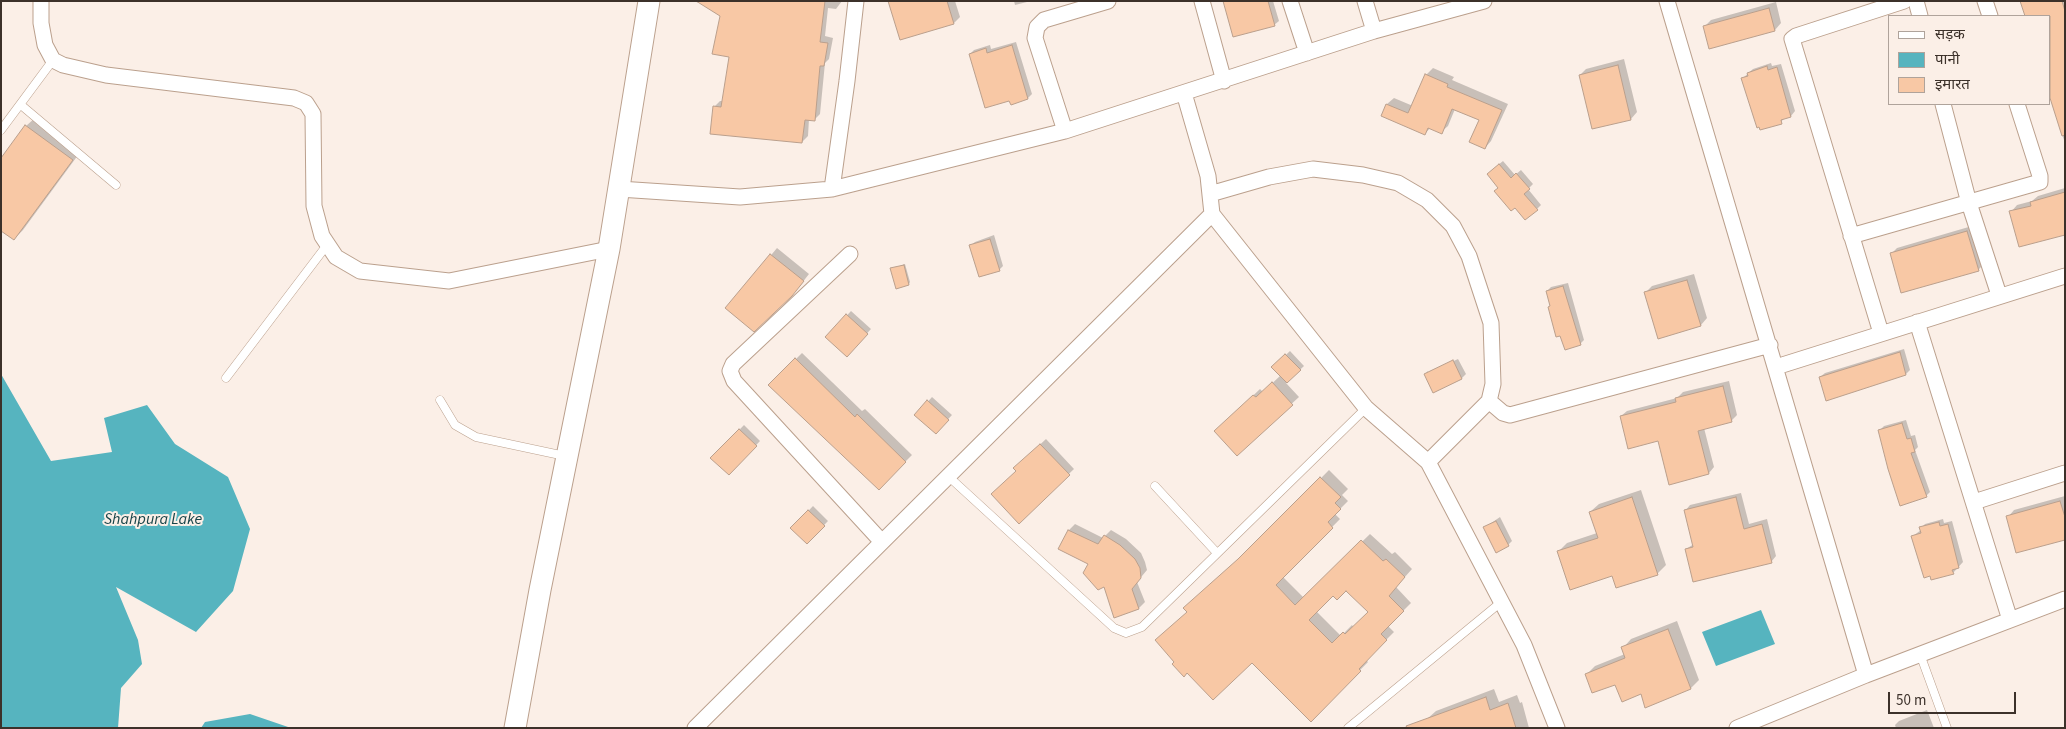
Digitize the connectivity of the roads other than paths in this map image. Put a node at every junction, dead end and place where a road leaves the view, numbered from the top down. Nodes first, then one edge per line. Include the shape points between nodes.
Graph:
1 (41, 1) edge
2 (649, 1) edge
3 (856, 1) edge
4 (1108, 1) edge
5 (1202, 1) edge
6 (1290, 1) edge
7 (1365, 1) edge
8 (1484, 1) edge
9 (1667, 1) edge
10 (1904, 1) edge
11 (1916, 1) edge
12 (1985, 1) edge
13 (1920, 15) edge
14 (1990, 15) edge
15 (1374, 31) junction
16 (1307, 53) junction
17 (53, 60) junction
18 (1224, 81) junction
19 (1184, 93) junction
20 (21, 104) junction
21 (1943, 105) edge
22 (2017, 105) edge
23 (1, 130) edge
24 (1065, 131) junction
25 (116, 185) dead end
26 (619, 189) junction
27 (832, 189) junction
28 (1210, 194) junction
29 (1969, 203) junction
30 (1212, 214) junction
31 (1851, 236) junction
32 (327, 245) junction
33 (609, 249) junction
34 (850, 254) dead end
35 (2065, 276) edge
36 (1999, 296) junction
37 (1917, 322) junction
38 (1881, 333) junction
39 (1770, 345) junction
40 (1776, 366) junction
41 (226, 378) dead end
42 (440, 400) dead end
43 (1489, 401) junction
44 (1366, 408) junction
45 (567, 456) junction
46 (1428, 462) junction
47 (2065, 473) edge
48 (948, 476) junction
49 (1155, 486) dead end
50 (1974, 502) junction
51 (882, 542) junction
52 (1217, 553) junction
53 (2065, 598) edge
54 (1500, 603) junction
55 (2010, 620) junction
56 (1920, 654) junction
57 (1866, 675) junction
58 (515, 728) edge
59 (695, 728) edge
60 (1348, 728) edge
61 (1557, 728) edge
62 (1737, 728) edge
63 (1947, 728) edge

1 - 17 street via 45,45
2 - 26 street
3 - 27 street
4 - 24 street via 1044,20 1037,27 1035,38
5 - 18 street
6 - 16 street
7 - 15 street
8 - 15 street
9 - 39 street
10 - 31 street via 1792,39
11 - 13 street
12 - 14 street
15 - 16 street
16 - 18 street
17 - 20 lane
17 - 32 street via 75,69 106,75 294,98 306,103 313,114 314,206
18 - 19 street
19 - 24 street
19 - 28 street via 1208,176
20 - 23 lane
20 - 25 lane
21 - 29 street
22 - 29 street via 2040,182
24 - 27 street
26 - 27 street via 740,197
26 - 33 street
28 - 30 street
28 - 43 street via 1269,177 1313,169 1363,175 1398,184 1427,200 1453,226 1469,256 1491,323 1493,384
29 - 31 street
29 - 36 street
30 - 44 street
30 - 48 street
31 - 38 street
32 - 33 street via 336,257 360,271 449,280
32 - 41 lane
33 - 45 street
34 - 51 street via 733,364 730,371 734,381
35 - 36 street
36 - 37 street
37 - 38 street
37 - 50 street
38 - 40 street
39 - 40 street
39 - 43 street via 1510,415
40 - 57 street
42 - 45 lane via 455,424 476,437
43 - 46 street
44 - 46 street
44 - 52 lane
45 - 58 street
46 - 54 street
47 - 50 street
48 - 51 street
48 - 52 lane via 1114,628 1126,633 1142,627
49 - 52 lane
50 - 55 street
51 - 59 street
53 - 55 street
54 - 60 lane
54 - 61 street via 1524,645
55 - 56 street
56 - 57 street
56 - 63 lane
57 - 62 street

